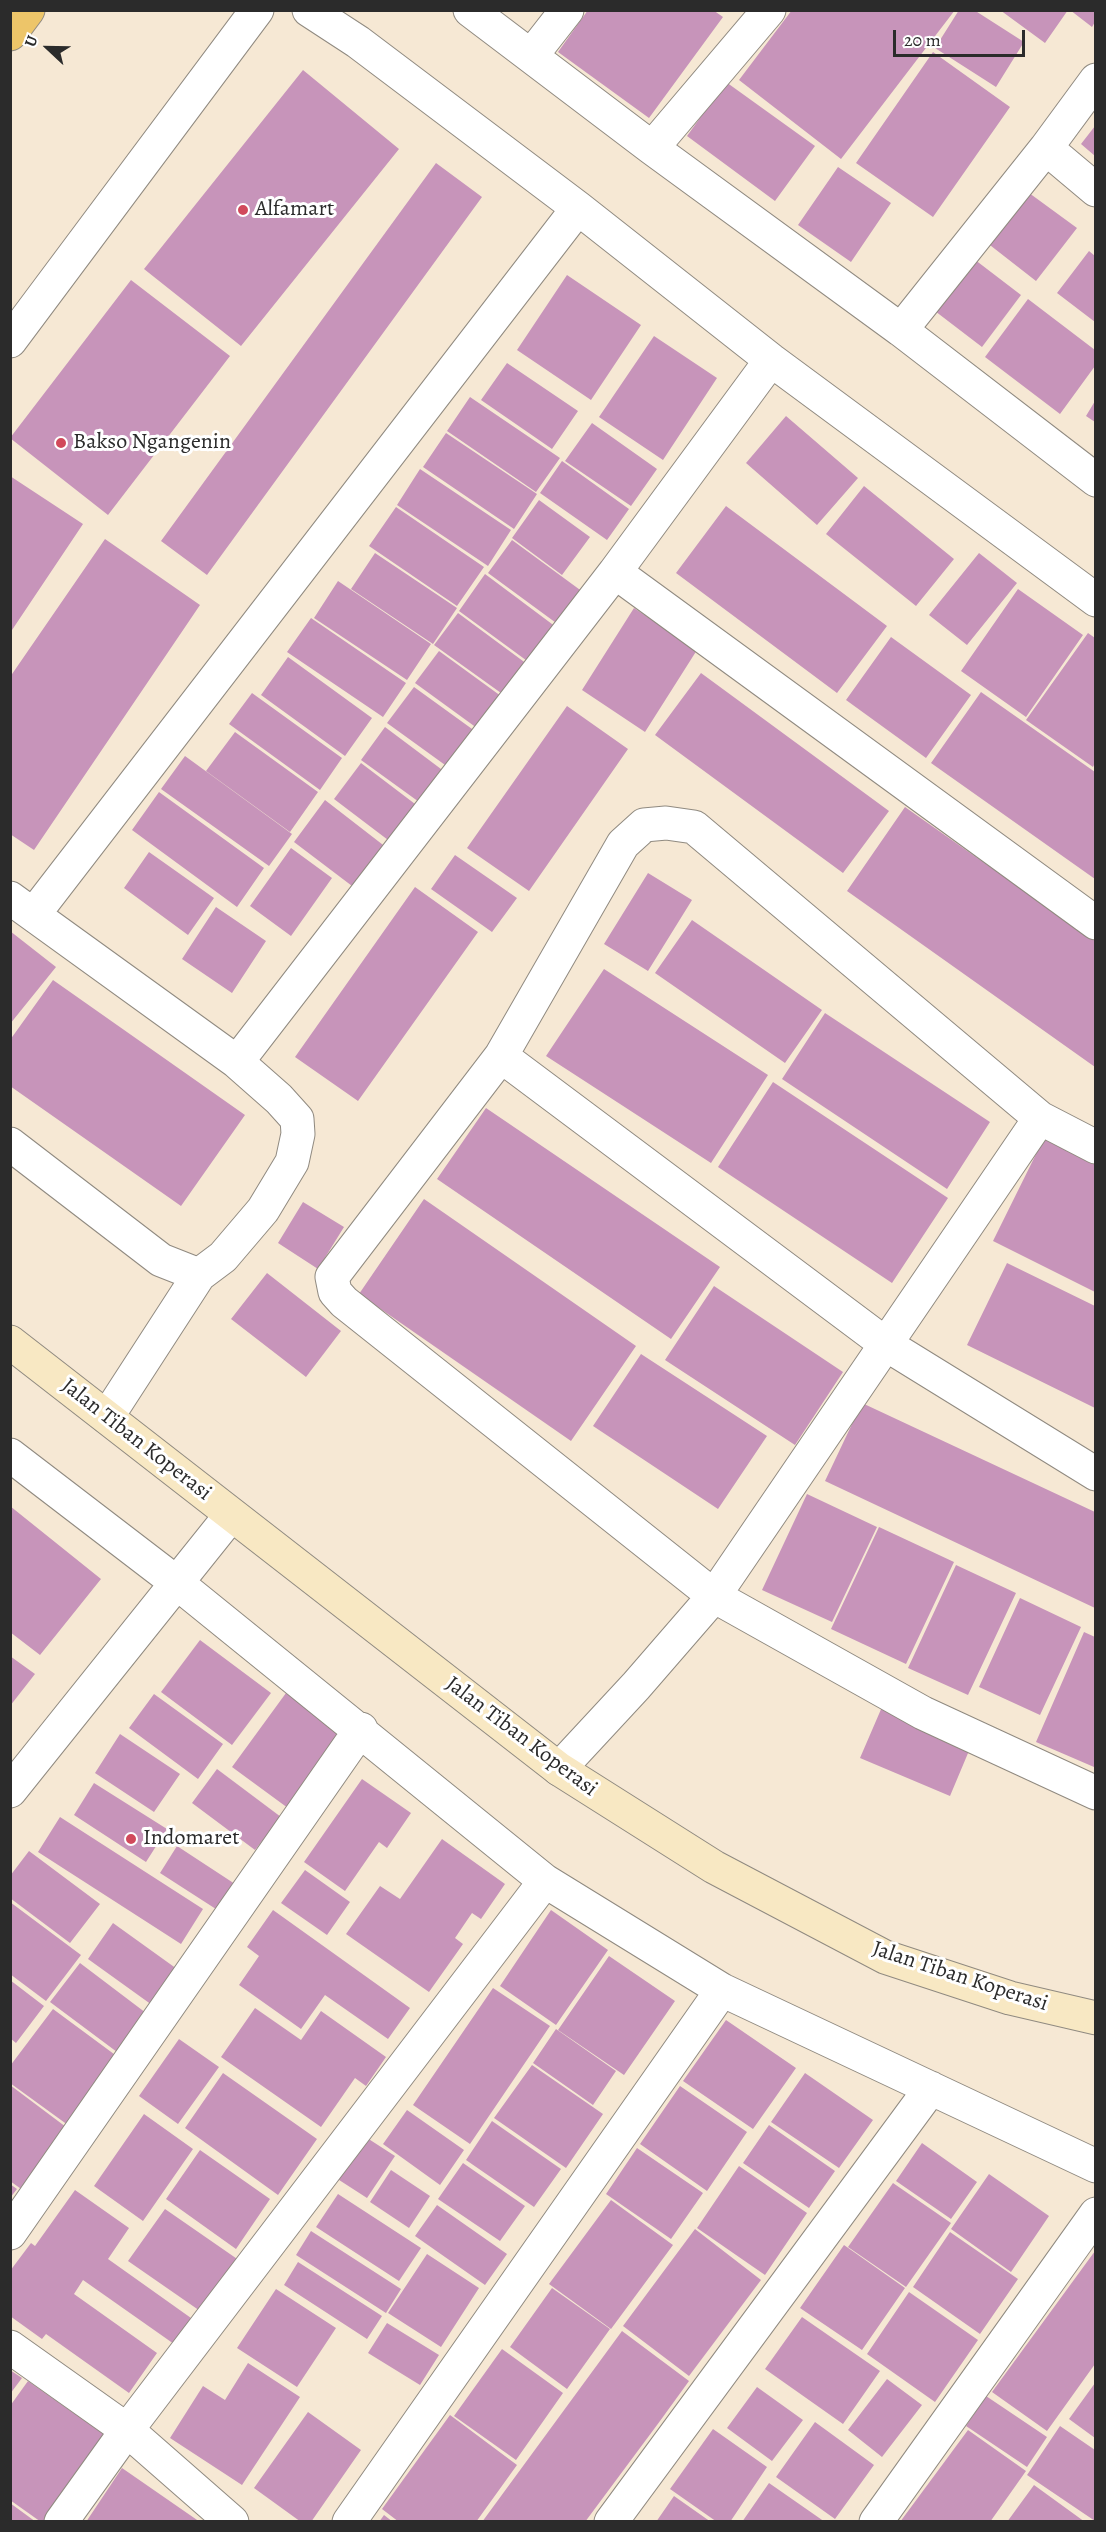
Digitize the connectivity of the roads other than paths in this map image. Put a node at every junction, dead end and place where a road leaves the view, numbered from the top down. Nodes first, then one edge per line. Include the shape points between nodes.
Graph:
1 (257, 10) edge
2 (309, 10) edge
3 (470, 10) edge
4 (567, 10) edge
5 (762, 13) edge
6 (531, 56) junction
7 (1095, 80) edge
8 (652, 148) junction
9 (1046, 148) junction
10 (1095, 189) edge
11 (578, 208) junction
12 (901, 330) junction
13 (10, 341) edge
14 (771, 360) junction
15 (1095, 480) edge
16 (615, 572) junction
17 (1095, 600) edge
18 (22, 906) edge
19 (1095, 923) edge
20 (501, 1056) junction
21 (237, 1062) junction
22 (1040, 1118) junction
23 (10, 1144) edge
24 (1095, 1147) edge
25 (199, 1275) junction
26 (10, 1342) edge
27 (887, 1345) junction
28 (108, 1417) junction
29 (10, 1455) edge
30 (1095, 1474) edge
31 (231, 1515) junction
32 (177, 1583) junction
33 (714, 1596) junction
34 (361, 1730) junction
35 (559, 1769) junction
36 (10, 1791) edge
37 (1095, 1793) edge
38 (545, 1881) junction
39 (722, 1990) junction
40 (1095, 2018) edge
41 (931, 2088) junction
42 (1095, 2166) edge
43 (1095, 2214) edge
44 (10, 2233) edge
45 (10, 2347) edge
46 (127, 2430) junction
47 (61, 2522) edge
48 (232, 2522) edge
49 (349, 2522) edge
50 (611, 2522) edge
51 (876, 2522) edge

1 - 13 street
2 - 11 street via 358,42
3 - 6 street
4 - 6 street
5 - 8 street
6 - 8 street
7 - 9 street
8 - 12 street
9 - 10 street
9 - 12 street
11 - 14 street
11 - 18 street
12 - 15 street
14 - 16 street
14 - 17 street
16 - 19 street
16 - 21 street
18 - 21 street
20 - 22 street via 623,844 644,825 666,823 694,827
20 - 27 street
20 - 33 street via 332,1277 334,1292
21 - 25 street via 297,1119 298,1134 292,1162 263,1210 223,1257
22 - 24 street
22 - 27 street
23 - 25 street via 161,1260
25 - 28 street
26 - 28 street, Jalan Tiban Koperasi
27 - 30 street
27 - 33 street
28 - 31 street, Jalan Tiban Koperasi
29 - 32 street
31 - 32 street
31 - 35 street, Jalan Tiban Koperasi
32 - 34 street
32 - 36 street
33 - 35 street
33 - 37 street via 923,1713
34 - 38 street
34 - 44 street
35 - 40 street, Jalan Tiban Koperasi via 714,1867 885,1957 1010,1998
38 - 39 street
38 - 46 street
39 - 41 street
39 - 49 street
41 - 42 street
41 - 50 street
43 - 51 street
45 - 46 street
46 - 47 street
46 - 48 street

